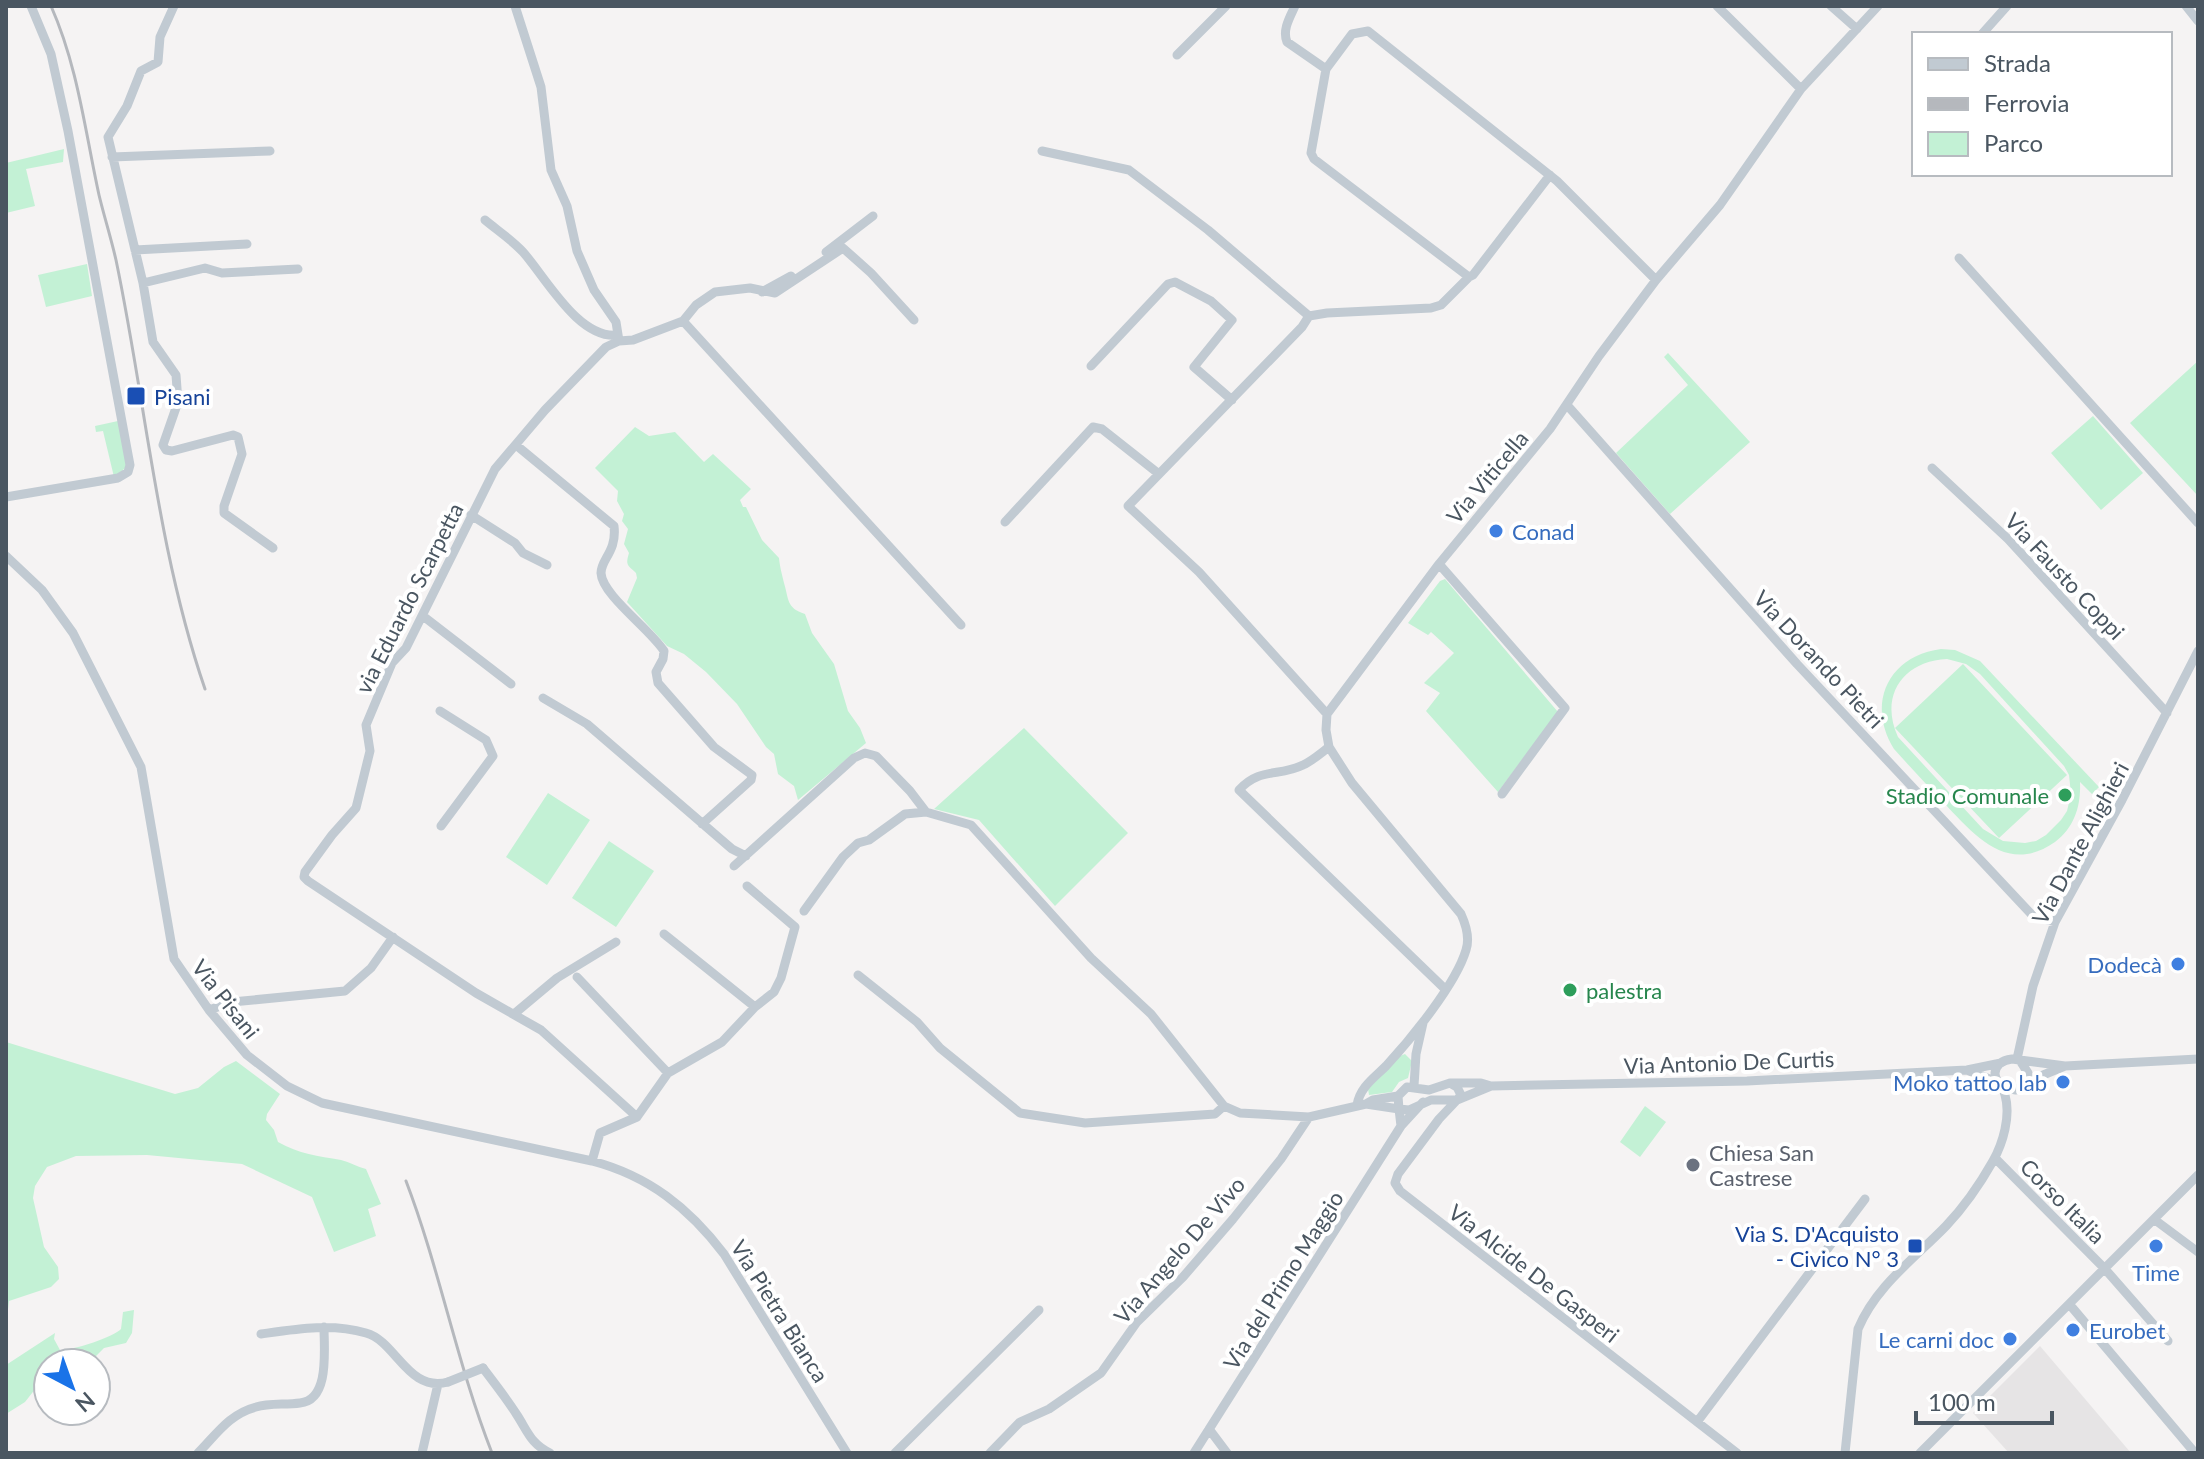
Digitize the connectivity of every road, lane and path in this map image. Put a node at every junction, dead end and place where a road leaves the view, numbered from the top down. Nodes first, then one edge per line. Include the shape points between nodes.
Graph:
1 (31, 6) edge
2 (174, 6) edge
3 (515, 6) edge
4 (1226, 6) edge
5 (1295, 6) edge
6 (1717, 6) edge
7 (1831, 6) edge
8 (1878, 6) edge
9 (2007, 6) edge
10 (2186, 6) edge
11 (2198, 21) edge
12 (1857, 29) junction
13 (1984, 32) edge
14 (1177, 55) dead end
15 (1326, 69) junction
16 (1801, 89) junction
17 (270, 151) dead end
18 (1042, 151) dead end
19 (112, 157) junction
20 (1550, 175) junction
21 (873, 216) dead end
22 (485, 220) dead end
23 (247, 244) dead end
24 (135, 250) junction
25 (1959, 258) dead end
26 (298, 269) dead end
27 (1469, 277) junction
28 (1656, 280) junction
29 (143, 283) junction
30 (762, 292) junction
31 (1309, 316) junction
32 (914, 320) dead end
33 (683, 321) junction
34 (618, 338) junction
35 (1091, 366) dead end
36 (1232, 400) junction
37 (1567, 405) junction
38 (516, 445) junction
39 (1932, 468) dead end
40 (1159, 474) junction
41 (6, 497) edge
42 (471, 515) junction
43 (1005, 522) dead end
44 (2198, 523) edge
45 (273, 548) dead end
46 (6, 556) edge
47 (1439, 564) junction
48 (547, 565) dead end
49 (423, 616) junction
50 (961, 625) dead end
51 (2198, 651) edge
52 (511, 684) dead end
53 (543, 698) dead end
54 (440, 711) dead end
55 (2167, 713) junction
56 (1327, 714) junction
57 (1329, 747) junction
58 (1502, 794) dead end
59 (926, 812) junction
60 (702, 824) junction
61 (441, 826) dead end
62 (746, 856) junction
63 (734, 866) dead end
64 (747, 886) dead end
65 (804, 911) dead end
66 (2055, 922) junction
67 (664, 934) dead end
68 (393, 937) junction
69 (616, 942) dead end
70 (858, 975) dead end
71 (577, 977) dead end
72 (1445, 989) junction
73 (755, 1007) junction
74 (209, 1010) junction
75 (514, 1014) junction
76 (1424, 1019) junction
77 (1402, 1047) junction
78 (1416, 1054) junction
79 (2198, 1059) edge
80 (2019, 1060) junction
81 (2001, 1063) junction
82 (2065, 1066) junction
83 (1967, 1070) junction
84 (668, 1073) junction
85 (1450, 1083) junction
86 (2000, 1085) junction
87 (2023, 1085) junction
88 (1414, 1086) junction
89 (1491, 1086) junction
90 (1398, 1096) junction
91 (1457, 1100) junction
92 (1427, 1101) junction
93 (1361, 1104) junction
94 (1224, 1106) junction
95 (1399, 1109) junction
96 (2007, 1111) junction
97 (637, 1117) junction
98 (1309, 1117) junction
99 (1439, 1119) junction
100 (1401, 1126) junction
101 (1995, 1158) junction
102 (592, 1161) junction
103 (2198, 1175) edge
104 (671, 1197) joint
105 (1865, 1199) dead end
106 (2155, 1220) junction
107 (2198, 1252) edge
108 (2105, 1269) junction
109 (2070, 1305) junction
110 (1039, 1310) dead end
111 (324, 1327) junction
112 (261, 1334) dead end
113 (2168, 1341) dead end
114 (443, 1383) junction
115 (1697, 1422) junction
116 (1209, 1429) junction
117 (198, 1453) edge
118 (422, 1453) edge
119 (550, 1453) edge
120 (847, 1453) edge
121 (895, 1453) edge
122 (990, 1453) edge
123 (1194, 1453) edge
124 (1227, 1453) edge
125 (1737, 1453) edge
126 (1845, 1453) edge
127 (1920, 1453) edge
128 (2195, 1453) edge

1 - 41 street via 51,54 65,116 130,465 118,478
2 - 19 street via 160,37 158,62 141,71 108,137
3 - 34 street via 541,87 551,170 567,206 577,251 613,316
4 - 14 street
5 - 15 street via 1287,42
6 - 16 street
7 - 12 street
8 - 12 street, Via Viticella
9 - 13 street
10 - 11 street
12 - 16 street, Via Viticella
15 - 20 street via 1352,34 1368,31
15 - 27 street via 1314,159
16 - 28 street, Via Viticella via 1729,194
17 - 19 street
18 - 31 street via 1129,170
19 - 24 street
20 - 27 street
20 - 28 street
21 - 30 street
22 - 34 street via 520,250 588,328
23 - 24 street
24 - 29 street
25 - 44 street
26 - 29 street via 222,273 205,268
27 - 31 street via 1431,308
28 - 37 street, Via Viticella
29 - 45 street via 153,342 176,375 178,402 164,448 172,451 238,437 242,454 224,513
30 - 32 street, via Eduardo Scarpetta via 775,293 843,248
30 - 33 street, via Eduardo Scarpetta via 715,292
31 - 36 street
33 - 34 street, via Eduardo Scarpetta via 633,340
33 - 50 street
34 - 38 street, via Eduardo Scarpetta
35 - 36 street via 1175,282 1211,301 1232,320 1194,367
36 - 40 street
37 - 47 street, Via Viticella
37 - 66 street, Via Dorando Pietri via 1797,664 2033,916
38 - 42 street, via Eduardo Scarpetta via 495,469
38 - 60 street via 614,526 613,550 602,578 617,603 664,651 658,683 714,747 752,775
39 - 55 street, Via Fausto Coppi via 2008,539
40 - 43 street via 1093,427
40 - 56 street via 1128,506 1199,572
42 - 48 street
42 - 49 street, via Eduardo Scarpetta
46 - 74 street, Via Pisani via 42,590 73,633 141,767 174,959
47 - 56 street, Via Viticella
47 - 58 street via 1565,708
49 - 52 street
49 - 68 street, via Eduardo Scarpetta via 392,663 366,725 370,751 356,808 304,877
51 - 55 street, Via Dante Alighieri
53 - 60 street via 587,724
54 - 61 street via 486,740 493,756
55 - 66 street, Via Dante Alighieri
56 - 57 street
57 - 72 street via 1465,922 1466,950
57 - 72 street via 1302,766 1260,774 1239,790
59 - 62 street via 876,756 865,753 827,779
59 - 65 street via 905,814 858,843
59 - 94 street via 971,825 1091,958 1151,1014
60 - 62 street
62 - 63 street
64 - 73 street via 795,927 774,992
66 - 80 street, Via Dante Alighieri via 2033,986
67 - 73 street
68 - 74 street via 371,968 345,991 232,1002
68 - 75 street, via Eduardo Scarpetta
69 - 75 street via 552,982
70 - 94 street via 1020,1113 1085,1123 1215,1114
71 - 84 street
72 - 76 street
73 - 84 street via 722,1042
74 - 102 street, Via Pisani via 247,1055 287,1086 322,1103
75 - 97 street, via Eduardo Scarpetta via 541,1030
76 - 77 street
76 - 78 street
77 - 78 street
77 - 93 street via 1363,1089
78 - 88 street
79 - 82 street
80 - 81 street
80 - 82 street
80 - 87 street via 2028,1073
81 - 83 street, Via Antonio De Curtis
81 - 86 street via 1995,1073
82 - 87 street
83 - 86 street, Via Antonio De Curtis
83 - 89 street, Via Antonio De Curtis via 1760,1081
84 - 97 street
85 - 88 street, Via Antonio De Curtis via 1429,1090
85 - 89 street, Via Antonio De Curtis
85 - 91 street via 1460,1091
86 - 87 street via 2011,1091
86 - 96 street
87 - 96 street
88 - 90 street, Via Antonio De Curtis
89 - 91 street, Via Antonio De Curtis
90 - 93 street, Via Antonio De Curtis
90 - 95 street
91 - 92 street, Via Antonio De Curtis
91 - 99 street, Via Alcide De Gasperi
92 - 95 street, Via Antonio De Curtis
92 - 99 street via 1440,1107
92 - 100 street, Via del Primo Maggio
93 - 95 street, Via Antonio De Curtis
93 - 98 street, Via Antonio De Curtis
94 - 98 street, Via Antonio De Curtis via 1240,1113
95 - 100 street
96 - 101 street
97 - 102 street via 600,1133
98 - 122 street, Via Angelo De Vivo via 1233,1219 1137,1322 1101,1373 1020,1422
99 - 115 street, Via Alcide De Gasperi via 1398,1174 1395,1183 1400,1191
100 - 116 street, Via del Primo Maggio
101 - 108 street, Corso Italia
101 - 126 street via 1946,1226 1898,1271 1865,1313 1858,1329
102 - 104 street, Via Pisani via 637,1176
103 - 106 street, Corso Italia
104 - 120 street, Via Pietra Bianca via 724,1254
105 - 115 street
106 - 107 street
106 - 108 street, Corso Italia
108 - 109 street, Corso Italia
108 - 113 street
109 - 127 street, Corso Italia
109 - 128 street
110 - 121 street
111 - 112 street
111 - 114 street via 368,1333 415,1375
111 - 117 street via 321,1385 314,1398 256,1406 234,1416
114 - 118 street
114 - 119 street, bridge via 483,1368 530,1439
115 - 125 street, Via Alcide De Gasperi
116 - 123 street, Via del Primo Maggio
116 - 124 street

